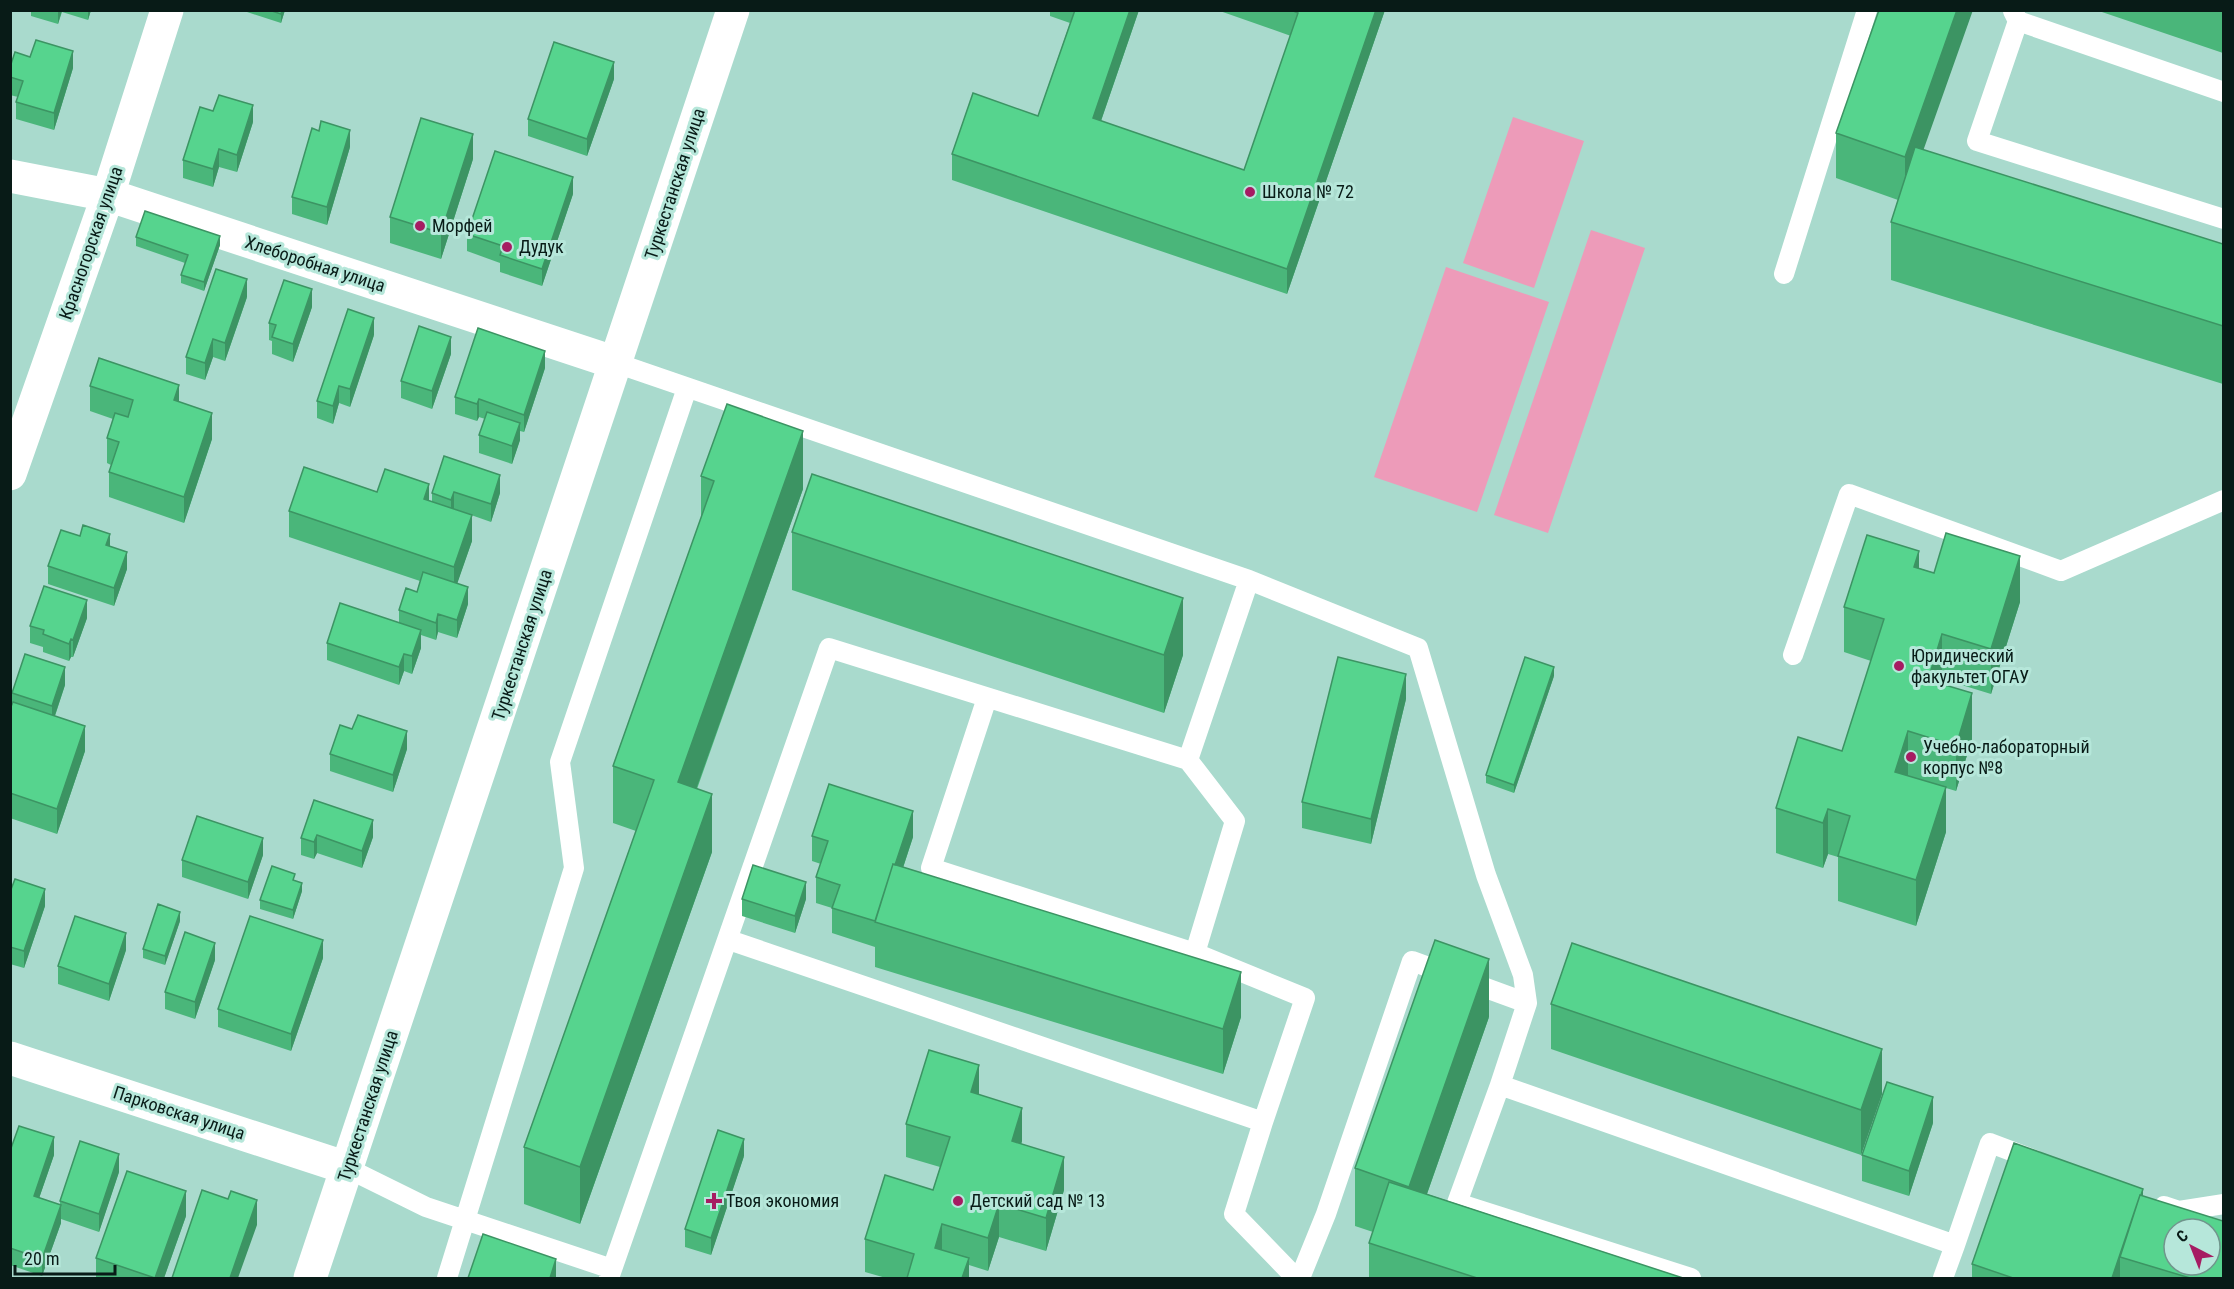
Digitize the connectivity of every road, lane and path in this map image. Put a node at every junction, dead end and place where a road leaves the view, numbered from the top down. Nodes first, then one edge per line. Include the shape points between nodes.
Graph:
1 (167, 10) edge
2 (733, 10) edge
3 (1867, 10) edge
4 (2015, 16) edge
5 (2223, 92) edge
6 (10, 176) edge
7 (108, 195) junction
8 (2223, 219) edge
9 (1784, 274) dead end
10 (616, 363) junction
11 (687, 388) junction
12 (10, 474) edge
13 (2223, 500) edge
14 (1249, 580) junction
15 (1793, 654) dead end
16 (987, 698) junction
17 (1188, 760) junction
18 (729, 940) junction
19 (1195, 953) junction
20 (1527, 1003) junction
21 (10, 1058) edge
22 (1500, 1085) junction
23 (1263, 1122) junction
24 (347, 1168) junction
25 (2058, 1168) edge
26 (2146, 1200) edge
27 (2223, 1204) edge
28 (467, 1219) junction
29 (1955, 1245) junction
30 (610, 1274) edge
31 (310, 1278) edge
32 (447, 1278) edge
33 (1296, 1278) edge
34 (1300, 1278) edge
35 (1691, 1278) edge
36 (1943, 1278) edge

1 - 7 street, Красногорская улица
2 - 10 street, Туркестанская улица
3 - 9 lane
4 - 5 lane
4 - 8 lane via 1977,141
6 - 7 street, Хлеборобная улица
7 - 10 street, Хлеборобная улица
7 - 12 street, Красногорская улица
10 - 11 lane
10 - 24 street, Туркестанская улица
11 - 14 lane
11 - 28 lane via 560,762 574,868
13 - 15 lane via 2061,571 1849,494
14 - 17 lane
14 - 20 lane via 1418,648 1486,875 1523,975
16 - 17 lane
16 - 18 lane via 829,648
16 - 19 lane via 931,868
17 - 19 lane via 1235,821
18 - 23 lane
18 - 30 lane
19 - 23 lane via 1305,998
20 - 22 lane
20 - 34 lane via 1412,961 1326,1214
21 - 24 street, Парковская улица
22 - 29 lane
22 - 35 lane via 1457,1203
23 - 33 lane via 1234,1214
24 - 28 lane via 426,1207
24 - 31 street, Туркестанская улица
25 - 29 lane via 1990,1143
26 - 27 lane via 2179,1211
28 - 30 lane
28 - 32 lane
29 - 36 lane

